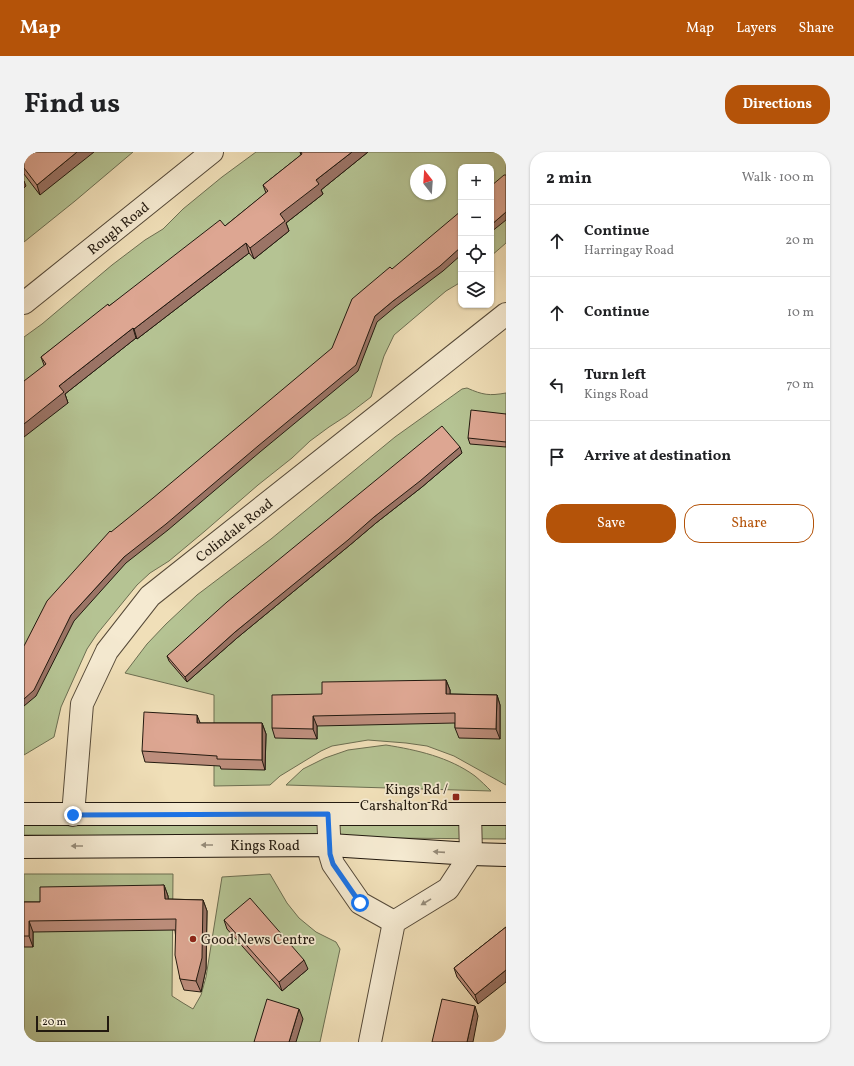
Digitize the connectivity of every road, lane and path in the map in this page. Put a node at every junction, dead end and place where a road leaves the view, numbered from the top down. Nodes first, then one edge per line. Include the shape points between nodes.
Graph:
1 (212, 152) edge
2 (24, 303) edge
3 (504, 321) edge
4 (24, 814) edge
5 (328, 814) junction
6 (470, 814) junction
7 (506, 814) edge
8 (73, 815) junction
9 (330, 845) junction
10 (24, 846) edge
11 (471, 854) junction
12 (506, 855) edge
13 (394, 922) junction
14 (370, 1042) edge

1 - 2 street, Rough Road
3 - 8 street, Colindale Road via 150,596 107,651 82,704
4 - 8 street
5 - 6 street
5 - 8 street
5 - 9 street
6 - 7 street
6 - 11 street
9 -> 10 street, Kings Road
11 -> 9 street, Kings Road
9 - 13 street via 333,864 360,903
11 - 12 street, Kings Road
11 -> 13 street via 448,889
13 - 14 street

